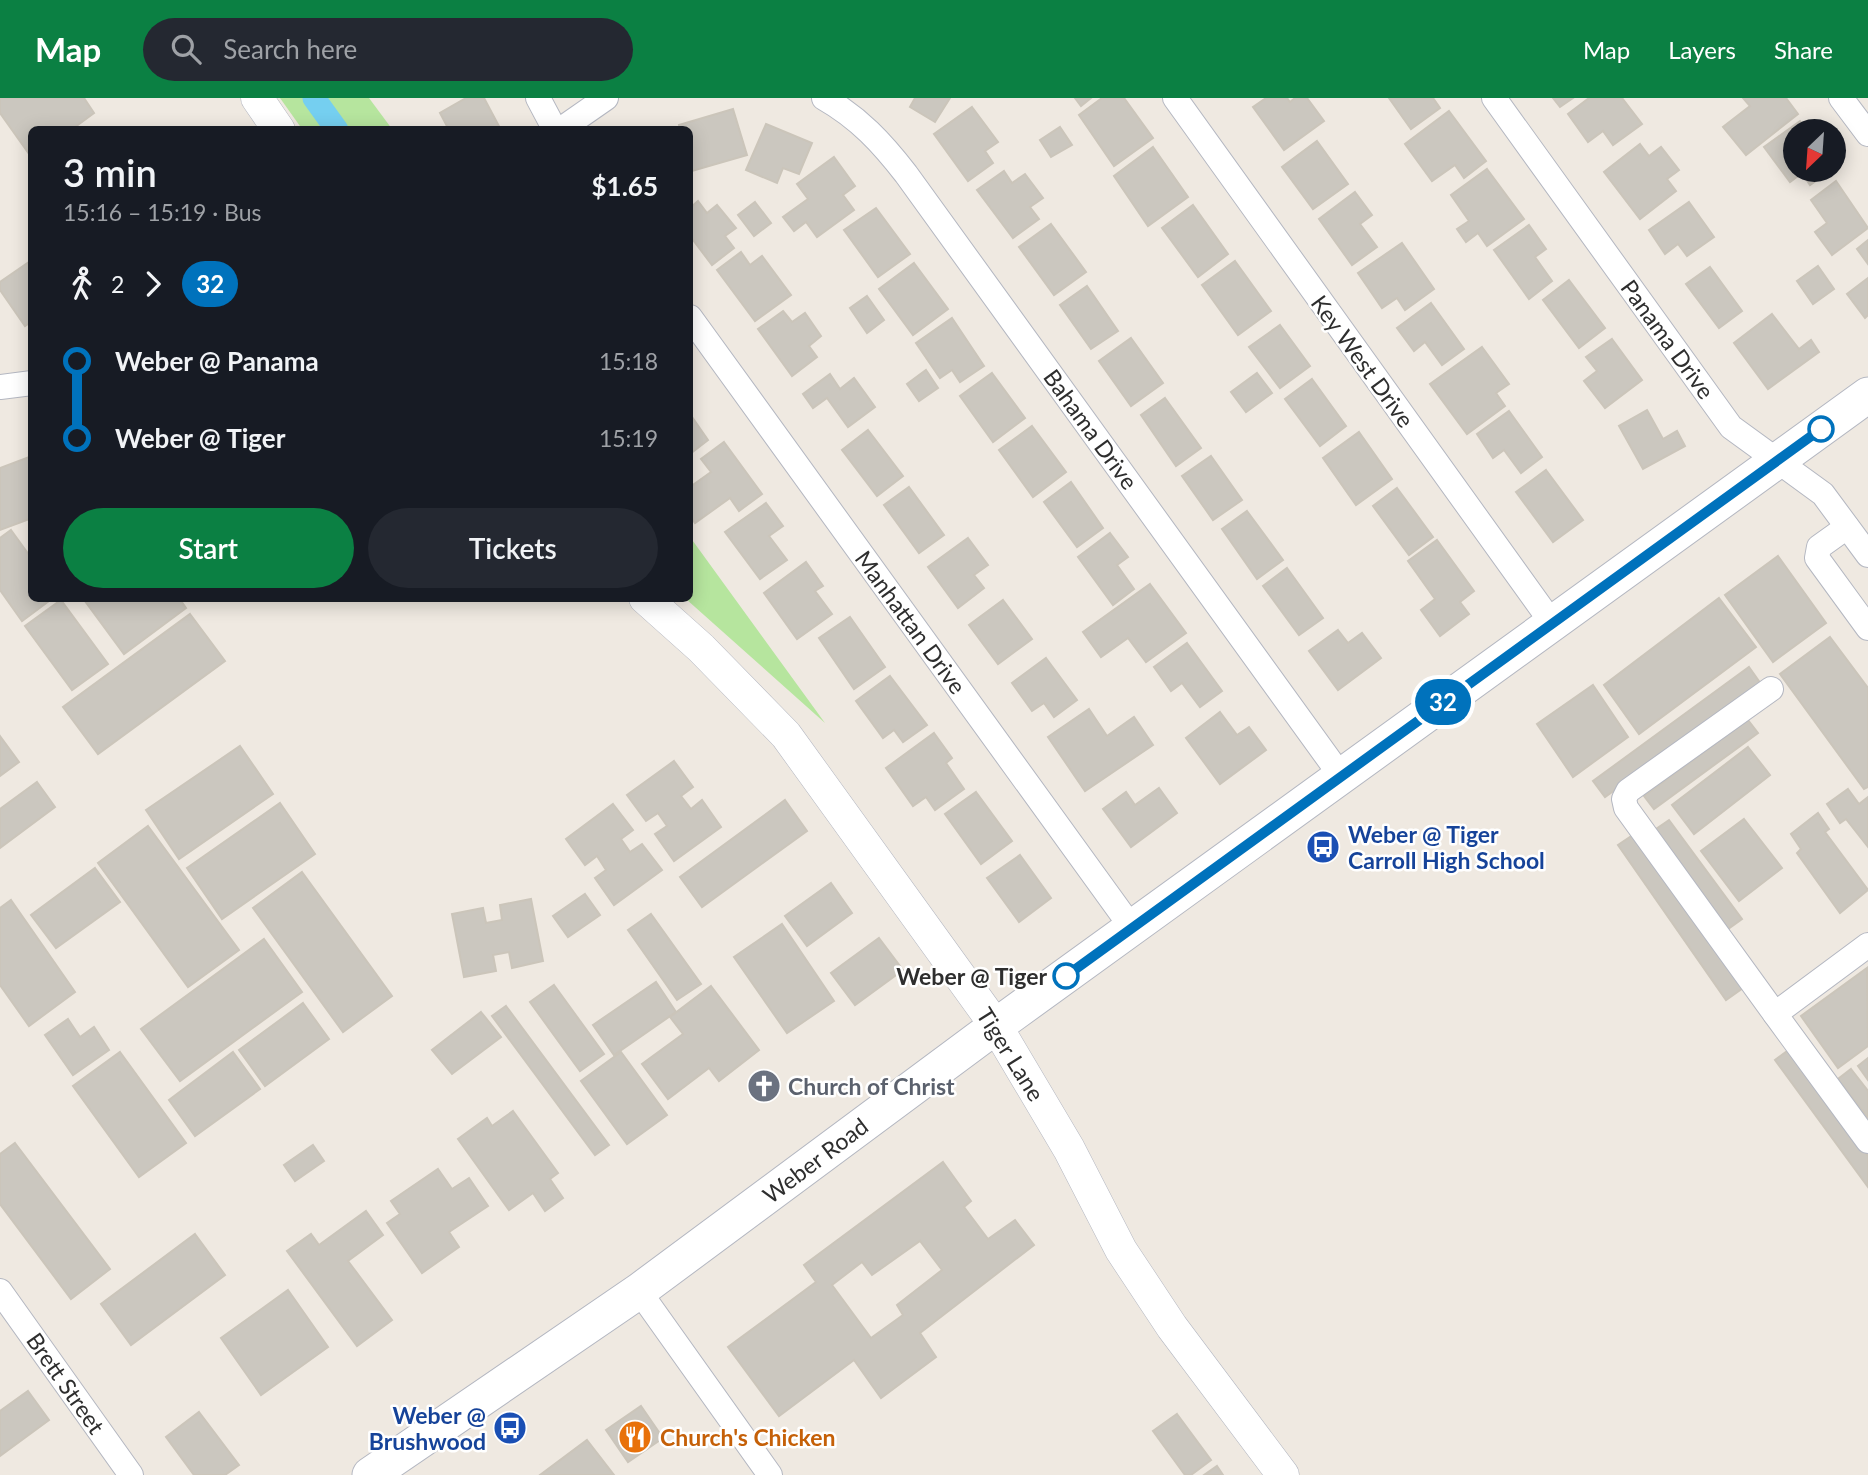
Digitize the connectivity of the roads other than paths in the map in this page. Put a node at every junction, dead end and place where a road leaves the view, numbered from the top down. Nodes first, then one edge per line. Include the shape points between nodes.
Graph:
1 (257, 98) edge
2 (538, 98) edge
3 (606, 98) edge
4 (824, 98) edge
5 (1175, 98) edge
6 (1494, 98) edge
7 (1841, 98) edge
8 (276, 126) edge
9 (555, 126) edge
10 (563, 126) edge
11 (1868, 134) edge
12 (693, 321) edge
13 (28, 384) edge
14 (0, 387) edge
15 (1868, 395) edge
16 (1776, 461) junction
17 (1847, 527) junction
18 (1868, 555) edge
19 (649, 602) edge
20 (1552, 624) junction
21 (1868, 628) edge
22 (1771, 689) dead end
23 (1341, 776) junction
24 (1132, 928) junction
25 (1868, 946) edge
26 (1775, 1014) junction
27 (996, 1026) junction
28 (1868, 1141) edge
29 (0, 1291) edge
30 (639, 1291) junction
31 (7, 1317) edge
32 (131, 1475) edge
33 (370, 1475) edge
34 (770, 1475) edge
35 (1283, 1475) edge

1 - 8 street
2 - 9 street
3 - 10 street
4 - 23 street, Bahama Drive via 879,139 906,174
5 - 20 street, Key West Drive
6 - 16 street, Panama Drive via 1731,427
7 - 11 street
12 - 24 street, Manhattan Drive
13 - 14 street
15 - 16 main road, Weber Road
16 - 17 street, Panama Drive via 1823,494
16 - 20 main road, Weber Road
17 - 18 street, Panama Drive
17 - 21 street via 1816,554
19 - 27 street, Tiger Lane via 786,735
20 - 23 main road, Weber Road
22 - 26 street via 1628,790 1625,803
23 - 24 main road, Weber Road
24 - 27 main road, Weber Road
25 - 26 street
26 - 28 street
27 - 30 main road, Weber Road
27 - 35 street, Tiger Lane via 1069,1149 1121,1250 1172,1327
29 - 31 street, Brett Street
30 - 33 main road, Weber Road
30 - 34 street
31 - 32 street, Brett Street

